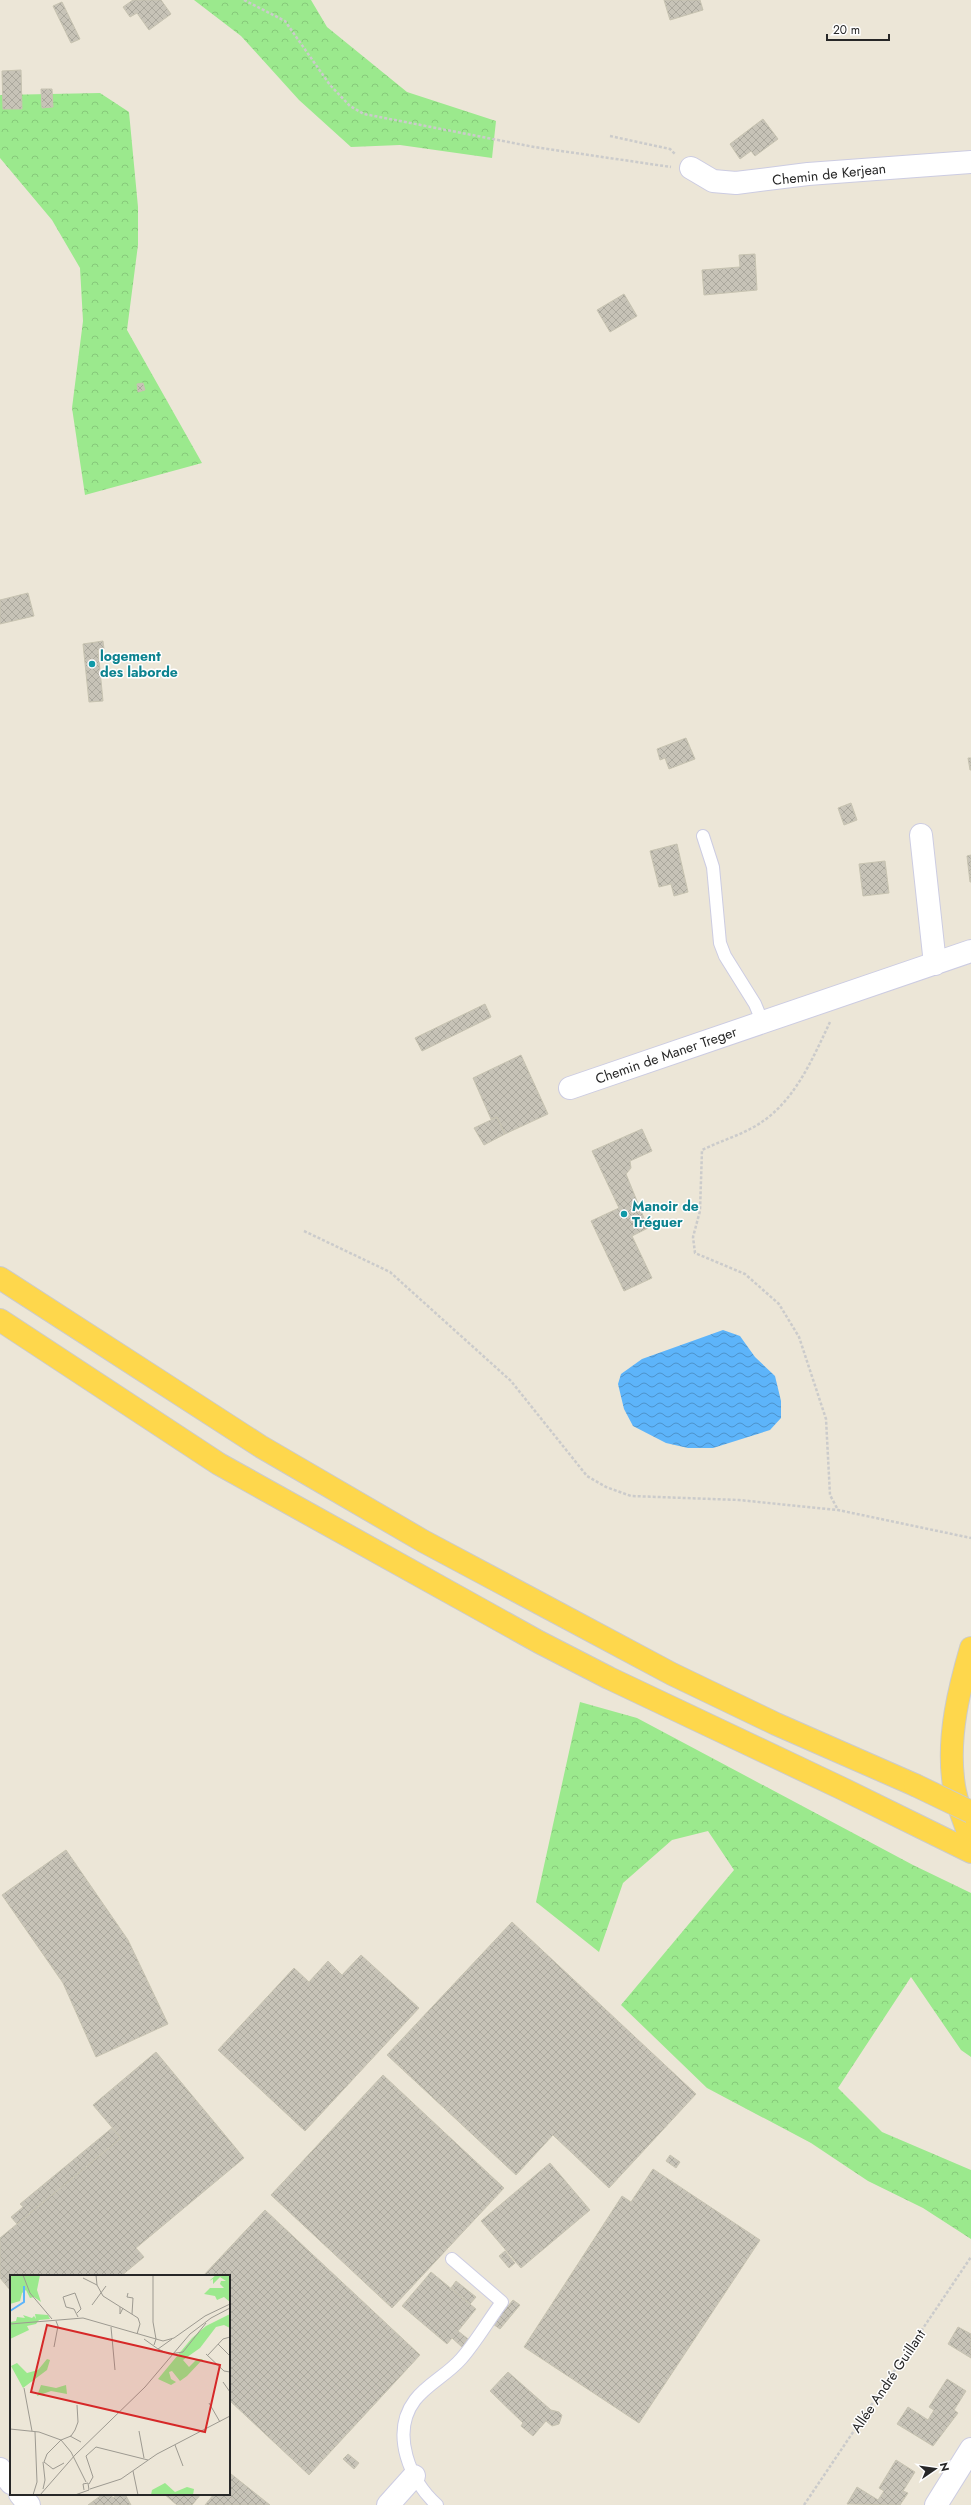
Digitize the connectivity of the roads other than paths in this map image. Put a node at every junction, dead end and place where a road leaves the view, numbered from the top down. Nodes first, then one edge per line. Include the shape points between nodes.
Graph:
1 (971, 162) edge
2 (691, 168) road end
3 (921, 834) dead end
4 (703, 836) dead end
5 (971, 951) edge
6 (935, 964) junction
7 (762, 1021) junction
8 (570, 1088) dead end
9 (0, 1278) edge
10 (0, 1320) edge
11 (971, 1648) edge
12 (971, 1812) edge
13 (971, 1840) edge
14 (971, 1852) edge
15 (452, 2259) dead end
16 (971, 2449) edge
17 (0, 2470) edge
18 (414, 2476) junction
19 (10, 2482) edge
20 (21, 2495) edge
21 (29, 2505) edge
22 (388, 2505) edge
23 (437, 2505) edge
24 (936, 2505) edge

1 - 2 street, Chemin de Kerjean via 808,174 736,184 713,180
3 - 6 street
4 - 7 lane via 713,868 720,943
5 - 6 street, Chemin de Maner Treger
6 - 7 street, Chemin de Maner Treger
7 - 8 street, Chemin de Maner Treger
9 - 12 highway, bridge via 260,1446 423,1541 672,1674
10 - 14 highway via 219,1464 539,1642 616,1682
11 - 13 highway via 952,1746 956,1798
15 - 18 lane via 502,2302 460,2360 420,2395 410,2408 404,2441
16 - 24 street
17 - 19 street
18 - 22 street
18 - 23 lane
20 - 21 street

